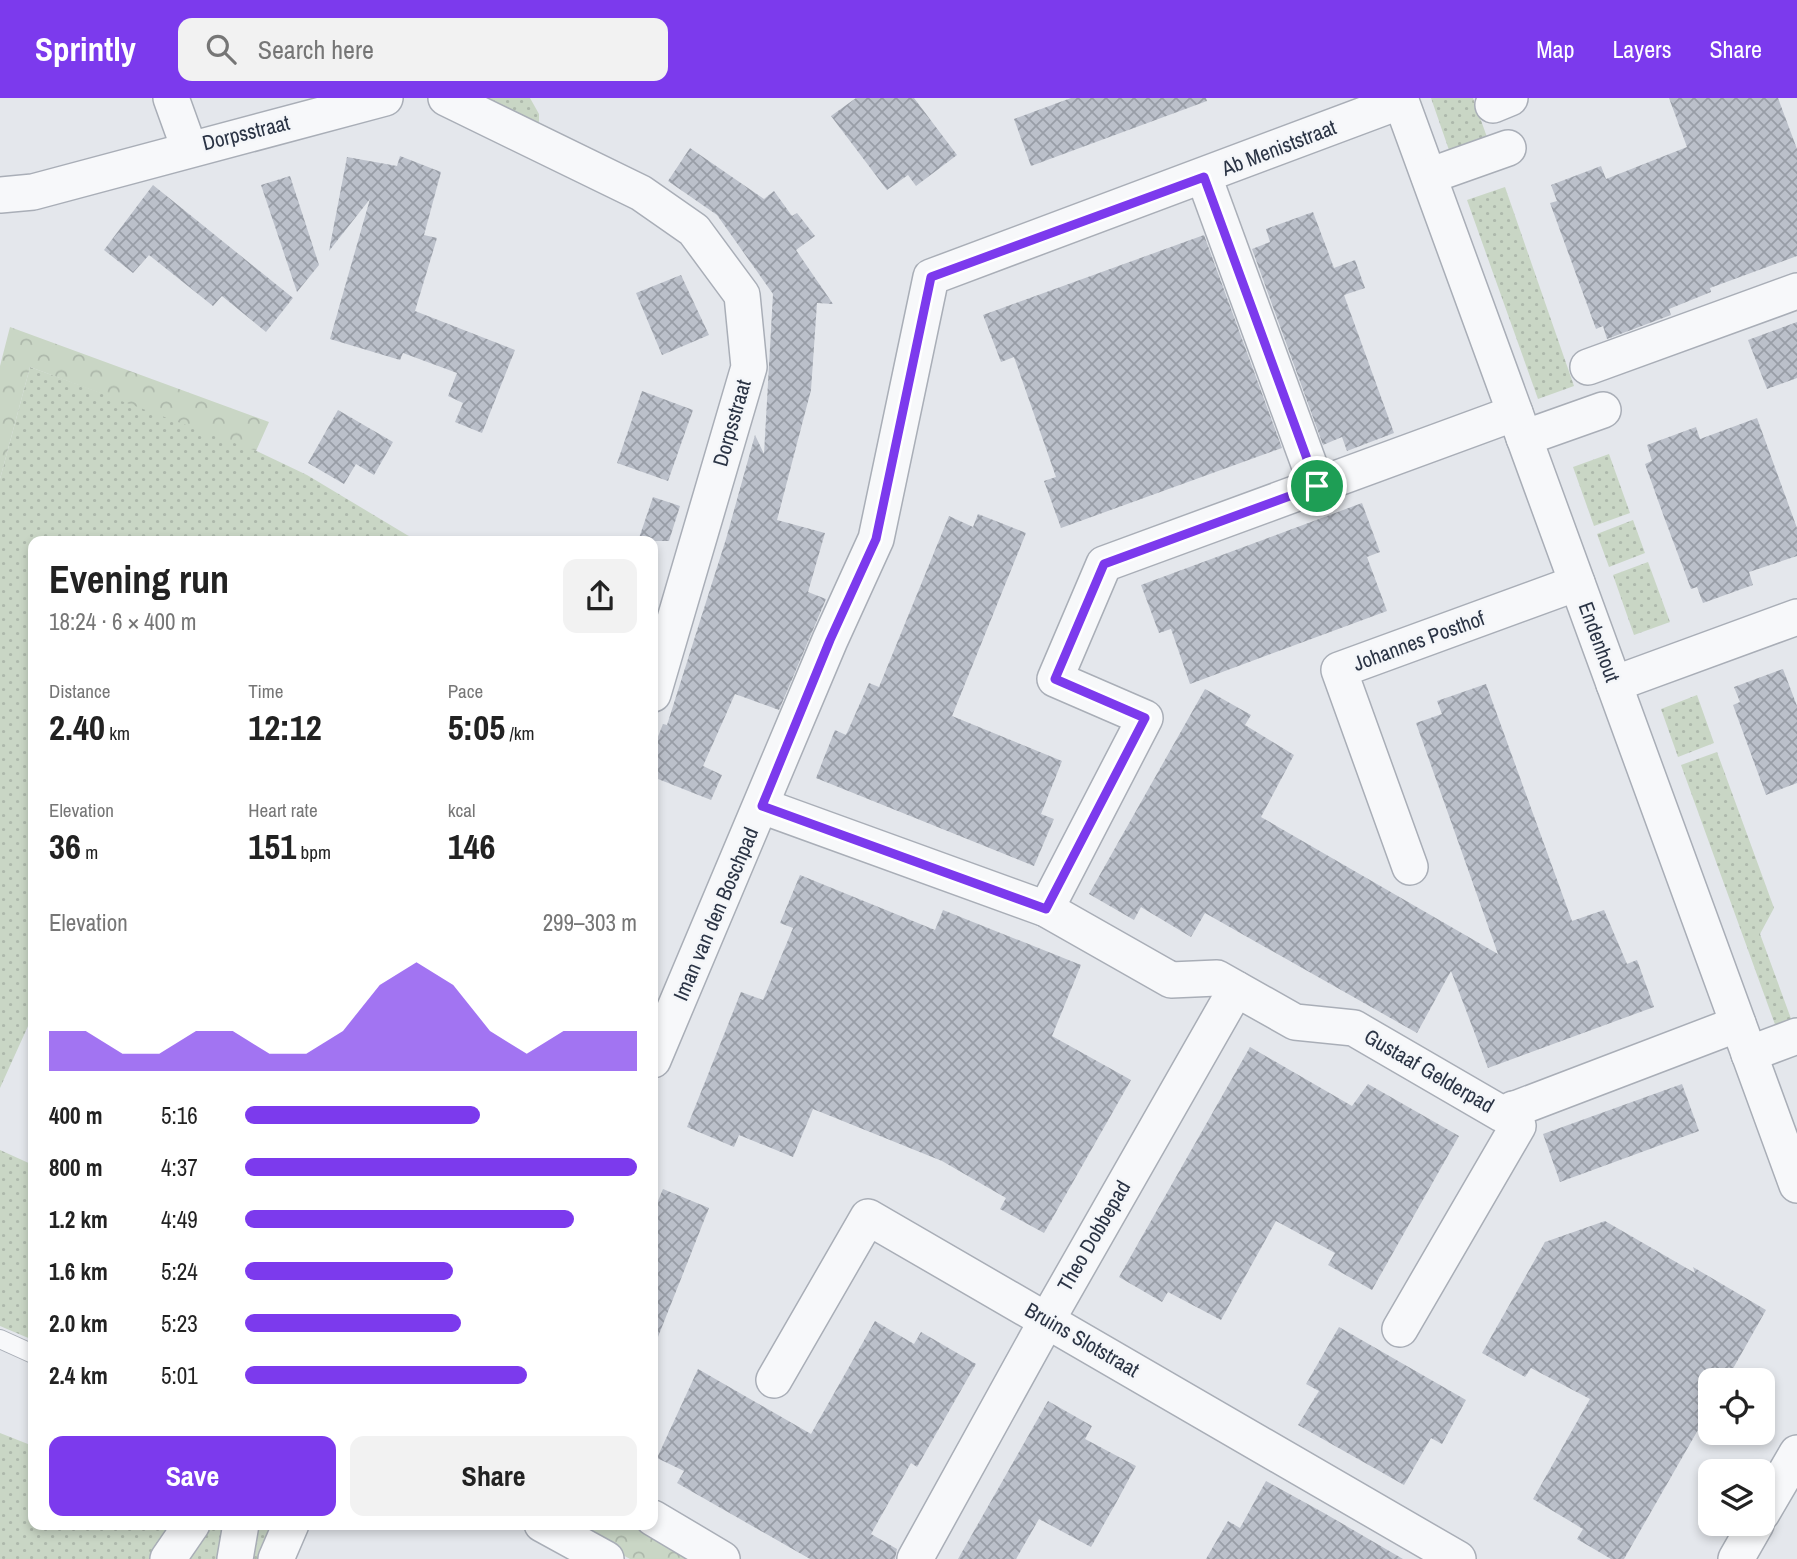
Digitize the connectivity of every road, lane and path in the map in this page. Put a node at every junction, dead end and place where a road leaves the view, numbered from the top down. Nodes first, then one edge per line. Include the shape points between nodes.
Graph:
1 (171, 98) edge
2 (385, 98) edge
3 (446, 98) edge
4 (1401, 99) edge
5 (189, 148) junction
6 (1508, 148) dead end
7 (1429, 176) junction
8 (1204, 177) junction
9 (0, 195) edge
10 (1797, 291) edge
11 (1588, 367) dead end
12 (1603, 410) dead end
13 (1520, 426) junction
14 (1317, 486) junction
15 (1577, 583) junction
16 (1797, 617) edge
17 (658, 677) edge
18 (1614, 684) junction
19 (762, 806) junction
20 (1410, 867) dead end
21 (1046, 909) junction
22 (1236, 989) junction
23 (1797, 1036) edge
24 (1744, 1039) junction
25 (658, 1048) edge
26 (1513, 1109) junction
27 (1797, 1185) edge
28 (1046, 1320) junction
29 (1400, 1329) dead end
30 (0, 1339) edge
31 (28, 1352) edge
32 (774, 1380) dead end
33 (1797, 1453) edge
34 (1775, 1491) edge
35 (658, 1521) edge
36 (188, 1530) edge
37 (240, 1530) edge
38 (288, 1530) edge
39 (553, 1530) edge
40 (1749, 1536) edge
41 (168, 1559) edge
42 (235, 1559) edge
43 (276, 1559) edge
44 (606, 1559) edge
45 (722, 1559) edge
46 (915, 1559) edge
47 (1458, 1559) edge
48 (1736, 1559) edge

1 - 5 street
2 - 5 street, Dorpsstraat
3 - 17 street, Dorpsstraat via 641,193 694,230 742,295 749,367
4 - 7 street, Endenhout
4 - 8 street, Ab Meniststraat
5 - 9 street, Dorpsstraat via 33,192
6 - 7 street
7 - 13 street, Endenhout
8 - 14 street
8 - 19 street, Ab Meniststraat via 931,277 876,539
10 - 11 street
12 - 13 street
13 - 14 street
13 - 15 street, Endenhout
14 - 21 street via 1104,564 1055,679 1145,718
15 - 18 street, Endenhout
15 - 20 street, Johannes Posthof via 1339,670
16 - 18 street
18 - 24 street, Endenhout
19 - 21 street, Gustaaf Gelderpad
19 - 25 street, Iman van den Boschpad
21 - 22 street, Gustaaf Gelderpad via 1171,980 1217,978
22 - 26 street, Gustaaf Gelderpad via 1295,1022 1354,1028 1502,1114
22 - 28 street, Theo Dobbepad
23 - 24 street, Gustaaf Gelderpad
24 - 26 street, Gustaaf Gelderpad
24 - 27 street, Endenhout
26 - 29 street, Gustaaf Gelderpad via 1518,1126
28 - 32 street, Bruins Slotstraat via 868,1217
28 - 46 street, Theo Dobbepad
28 - 47 street, Bruins Slotstraat
30 - 31 lane
33 - 34 street
35 - 45 street
36 - 41 street
37 - 42 street
38 - 43 street
39 - 44 street
40 - 48 street

